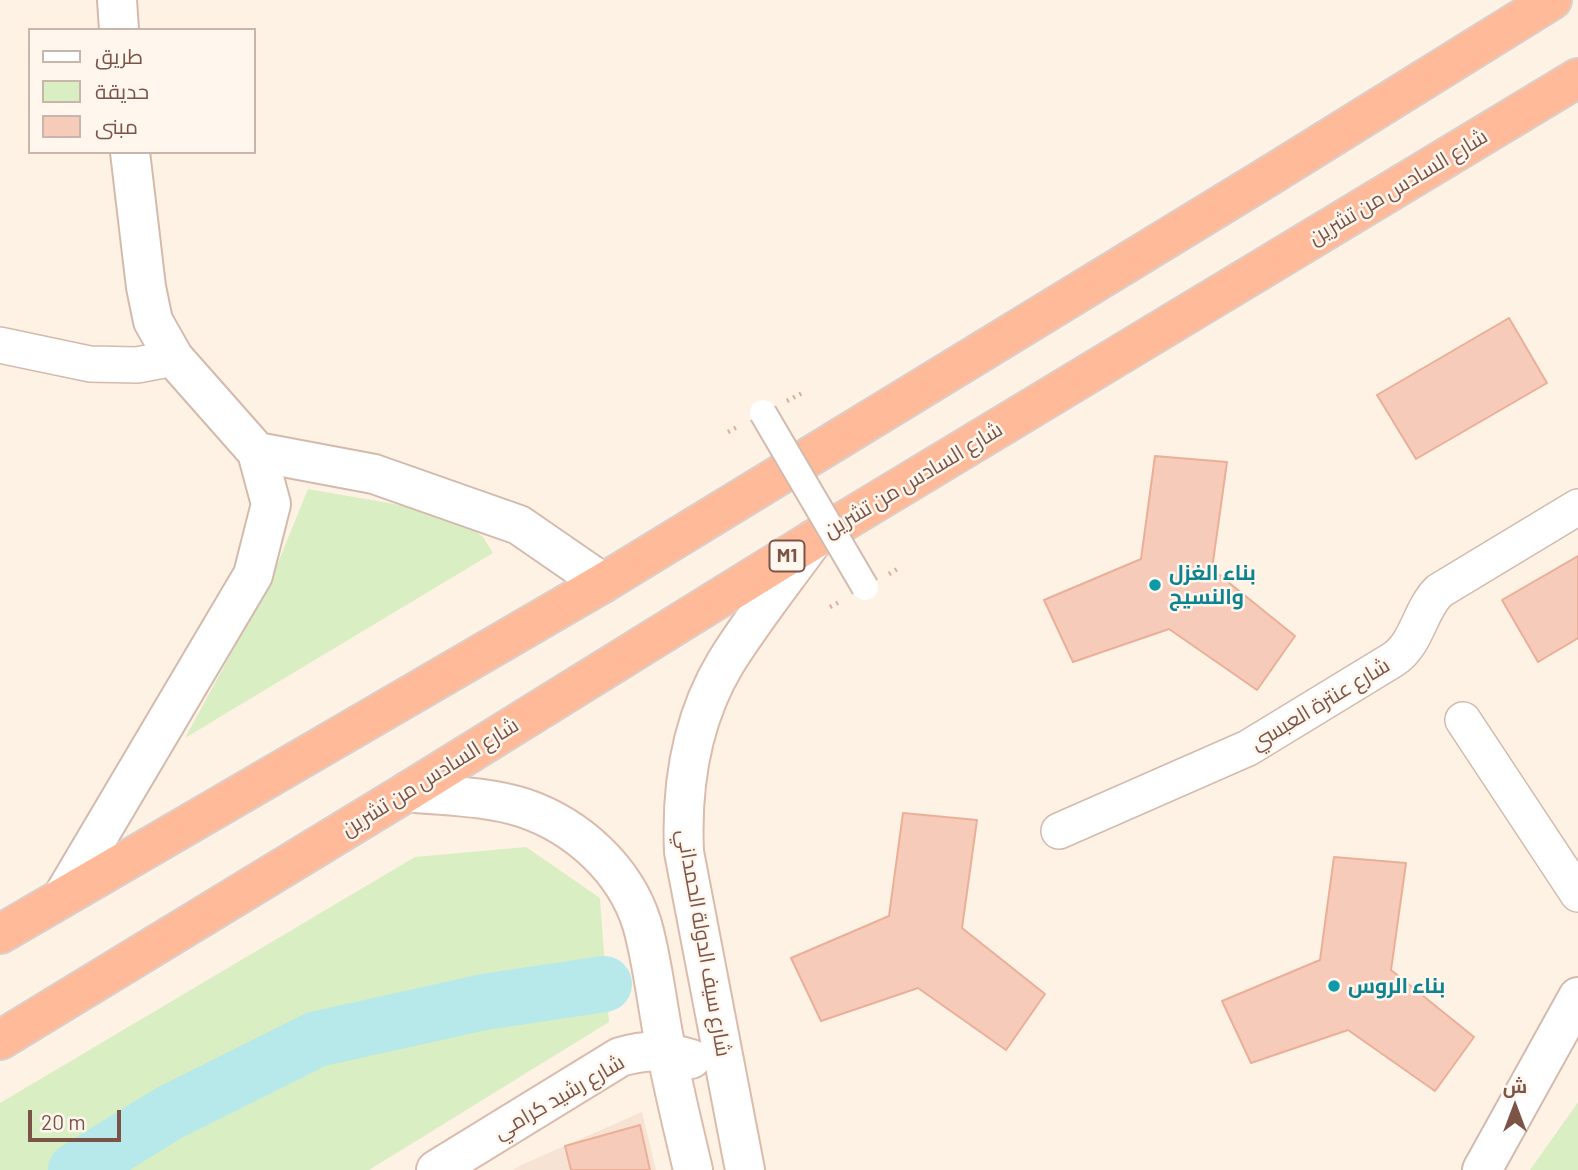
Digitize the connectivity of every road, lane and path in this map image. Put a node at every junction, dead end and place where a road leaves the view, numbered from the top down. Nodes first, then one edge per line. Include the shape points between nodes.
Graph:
1 (117, 0) edge
2 (1552, 0) edge
3 (119, 28) edge
4 (1578, 78) edge
5 (130, 154) edge
6 (0, 345) edge
7 (174, 358) junction
8 (763, 414) dead end
9 (257, 452) junction
10 (1578, 507) edge
11 (813, 540) junction
12 (603, 583) junction
13 (865, 587) dead end
14 (1463, 720) dead end
15 (407, 792) junction
16 (1059, 831) dead end
17 (1578, 894) edge
18 (63, 896) junction
19 (0, 934) edge
20 (1578, 997) edge
21 (0, 1040) edge
22 (666, 1052) junction
23 (727, 1077) junction
24 (436, 1170) edge
25 (693, 1170) edge
26 (745, 1170) edge
27 (1482, 1170) edge

1 - 3 main road
2 - 12 highway
4 - 11 highway, شارع السادس من تشرين / M1
5 - 7 main road via 153,321
6 - 7 street via 90,364 137,365
7 - 9 main road
8 - 13 street, bridge
9 - 12 main road via 374,474 519,525
9 - 18 main road via 271,504 253,575
10 - 16 street, شارع عنترة العبسي via 1439,591 1408,646 1394,659 1248,748
11 - 15 highway, شارع السادس من تشرين / M1
11 - 23 main road, شارع سيف الدولة الحمداني via 726,662 699,721 687,775 684,852
12 - 18 highway
14 - 17 street
15 - 21 highway, شارع السادس من تشرين / M1
15 - 22 main road via 522,807 574,833 596,852 631,897 642,924
18 - 19 highway
20 - 27 main road
22 - 23 main road, شارع رشيد كرامي via 701,1062
22 - 24 main road, شارع رشيد كرامي via 645,1050 620,1058
22 - 25 main road
23 - 26 main road, شارع سيف الدولة الحمداني

